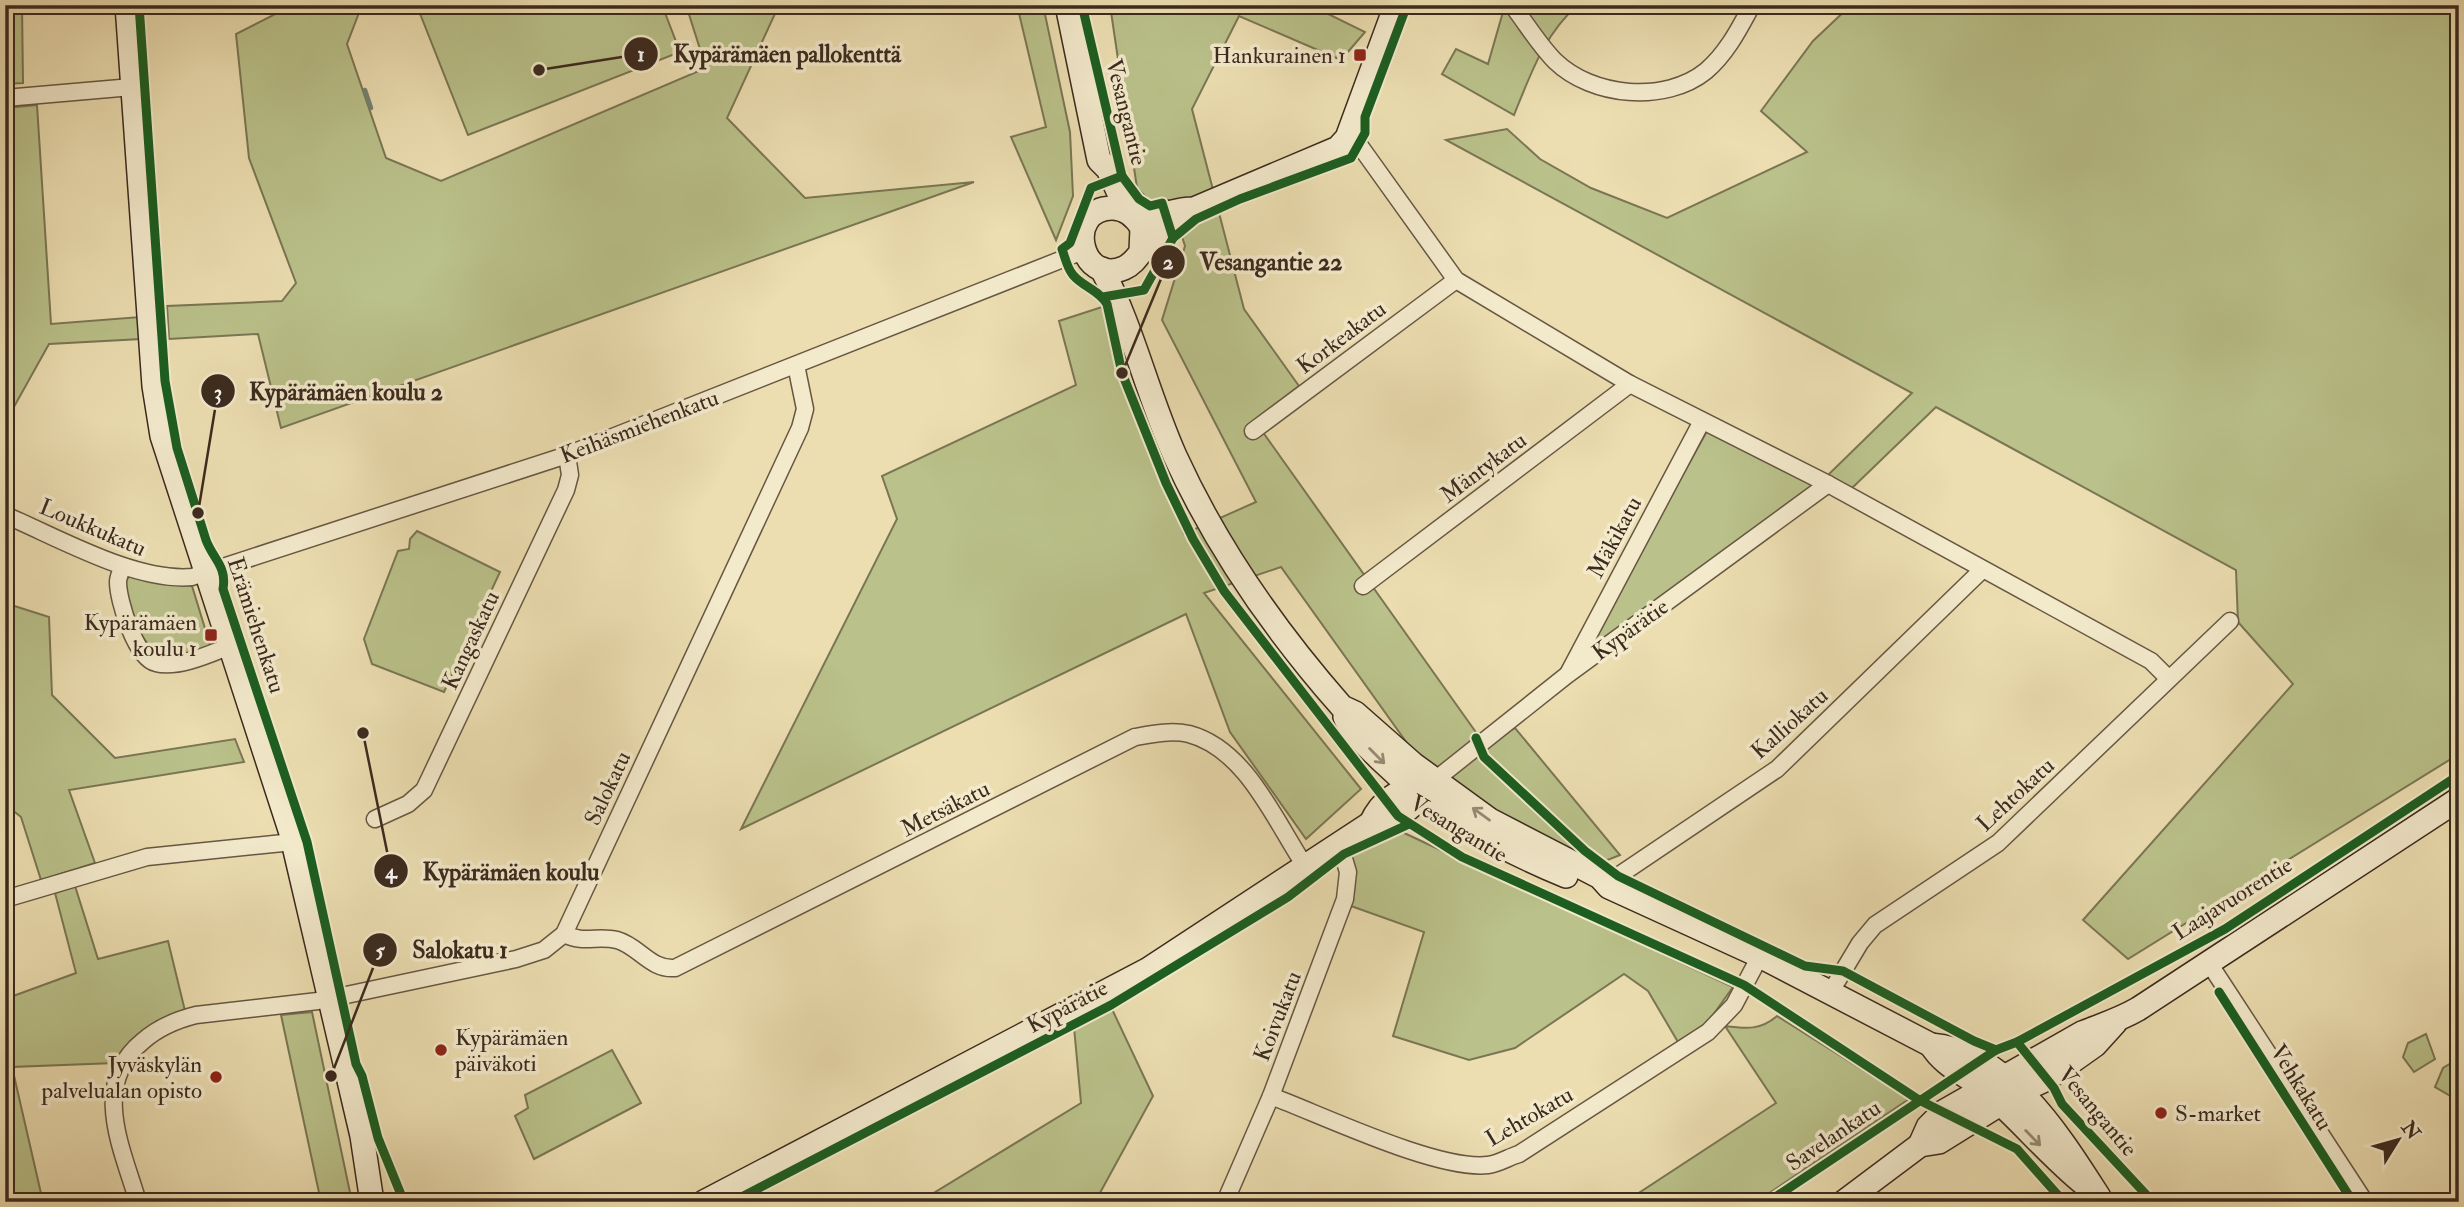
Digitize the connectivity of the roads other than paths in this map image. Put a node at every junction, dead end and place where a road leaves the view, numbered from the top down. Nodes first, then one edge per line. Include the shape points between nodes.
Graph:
1 (127, 5) edge
2 (1067, 5) edge
3 (1396, 5) edge
4 (1512, 5) edge
5 (1752, 5) edge
6 (132, 86) junction
7 (5, 98) edge
8 (1347, 138) junction
9 (1099, 160) junction
10 (1194, 209) junction
11 (1096, 212) junction
12 (1130, 213) junction
13 (1074, 255) junction
14 (1134, 259) junction
15 (1102, 269) junction
16 (1456, 280) junction
17 (1128, 321) junction
18 (796, 365) junction
19 (1630, 384) junction
20 (1702, 421) junction
21 (1253, 431) dead end
22 (567, 454) junction
23 (1828, 484) junction
24 (5, 515) edge
25 (122, 567) junction
26 (1982, 570) junction
27 (206, 573) junction
28 (1363, 586) dead end
29 (2230, 621) dead end
30 (230, 646) junction
31 (1567, 675) junction
32 (2168, 678) junction
33 (1422, 788) junction
34 (2459, 799) edge
35 (375, 819) dead end
36 (293, 842) junction
37 (1339, 842) junction
38 (1305, 866) junction
39 (1609, 887) junction
40 (5, 899) edge
41 (564, 934) junction
42 (1760, 957) junction
43 (2209, 963) junction
44 (1830, 993) junction
45 (330, 999) junction
46 (2003, 1091) junction
47 (1271, 1096) junction
48 (362, 1136) junction
49 (2102, 1199) edge
50 (138, 1202) edge
51 (372, 1202) edge
52 (388, 1202) edge
53 (704, 1202) edge
54 (1224, 1202) edge
55 (1844, 1202) edge
56 (2365, 1202) edge

1 - 6 street, Erämiehenkatu
2 - 9 street, Vesangantie
3 - 8 street
4 - 5 street via 1555,61 1572,74 1609,89 1646,92 1679,85 1704,73 1726,52
6 - 7 street
6 - 27 street, Erämiehenkatu via 157,409
8 - 10 street via 1326,155
8 - 16 street via 1360,146
9 - 11 street, Vesangantie
9 - 12 street, Vesangantie
10 - 12 street via 1149,218
10 - 14 street
11 - 12 street via 1114,208
11 - 13 street via 1084,225
12 - 14 street via 1142,228
13 - 15 street
13 - 18 street, Keihäsmiehenkatu
14 - 15 street
14 - 17 street, Vesangantie
15 - 17 street, Vesangantie
16 - 19 street
16 - 21 street, Korkeakatu
17 - 33 street, Vesangantie via 1150,392 1197,501 1228,556 1266,613 1342,707 1355,713
18 - 22 street, Keihäsmiehenkatu
18 - 41 street, Salokatu via 804,397 800,428
19 - 20 street
19 - 28 street, Mäntykatu
20 - 23 street
20 - 31 street, Mäkikatu
22 - 27 street, Keihäsmiehenkatu
22 - 35 street, Kangaskatu via 570,475 566,491 424,790 408,804
23 - 26 street
23 - 31 street, Kypärätie
24 - 25 street, Loukkukatu
25 - 27 street, Loukkukatu via 176,579
25 - 30 street via 120,594 145,657 155,663 174,663
26 - 32 street via 2151,661
26 - 39 street, Kalliokatu via 1777,769 1618,876
27 - 30 street, Erämiehenkatu
29 - 32 street, Lehtokatu
30 - 36 street, Erämiehenkatu
31 - 33 street, Kypärätie
32 - 44 street, Lehtokatu via 1998,843 1875,925
33 - 37 street, Kypärätie via 1398,816 1371,823
33 - 39 street, Vesangantie via 1600,877
34 - 43 street, Laajavuorentie
36 - 40 street via 146,857
36 - 45 street, Erämiehenkatu
37 - 38 street, Kypärätie
37 - 47 street, Koivukatu via 1349,873 1345,900
38 - 41 street, Metsäkatu via 1233,761 1215,746 1188,734 1164,733 1135,737 675,968 655,965 618,940 578,941
38 - 53 street, Kypärätie via 1147,970
39 - 42 street, Vesangantie
41 - 45 street via 544,950 516,959
42 - 44 street, Vesangantie
42 - 47 street, Lehtokatu via 1734,1005 1708,1032 1519,1154 1490,1165 1460,1165 1422,1154
43 - 46 street, Laajavuorentie via 2115,1023 2082,1033
43 - 56 street, Vehkakatu
44 - 46 street, Vesangantie via 1931,1045 1939,1058
45 - 48 street, Erämiehenkatu
45 - 50 street via 181,1018 136,1046 117,1073 112,1108
46 - 49 street, Vesangantie via 2046,1152
46 - 55 street via 1943,1112 1928,1127 1920,1145
47 - 54 street, Koivukatu
48 - 51 street, Erämiehenkatu
48 - 52 street, Erämiehenkatu

